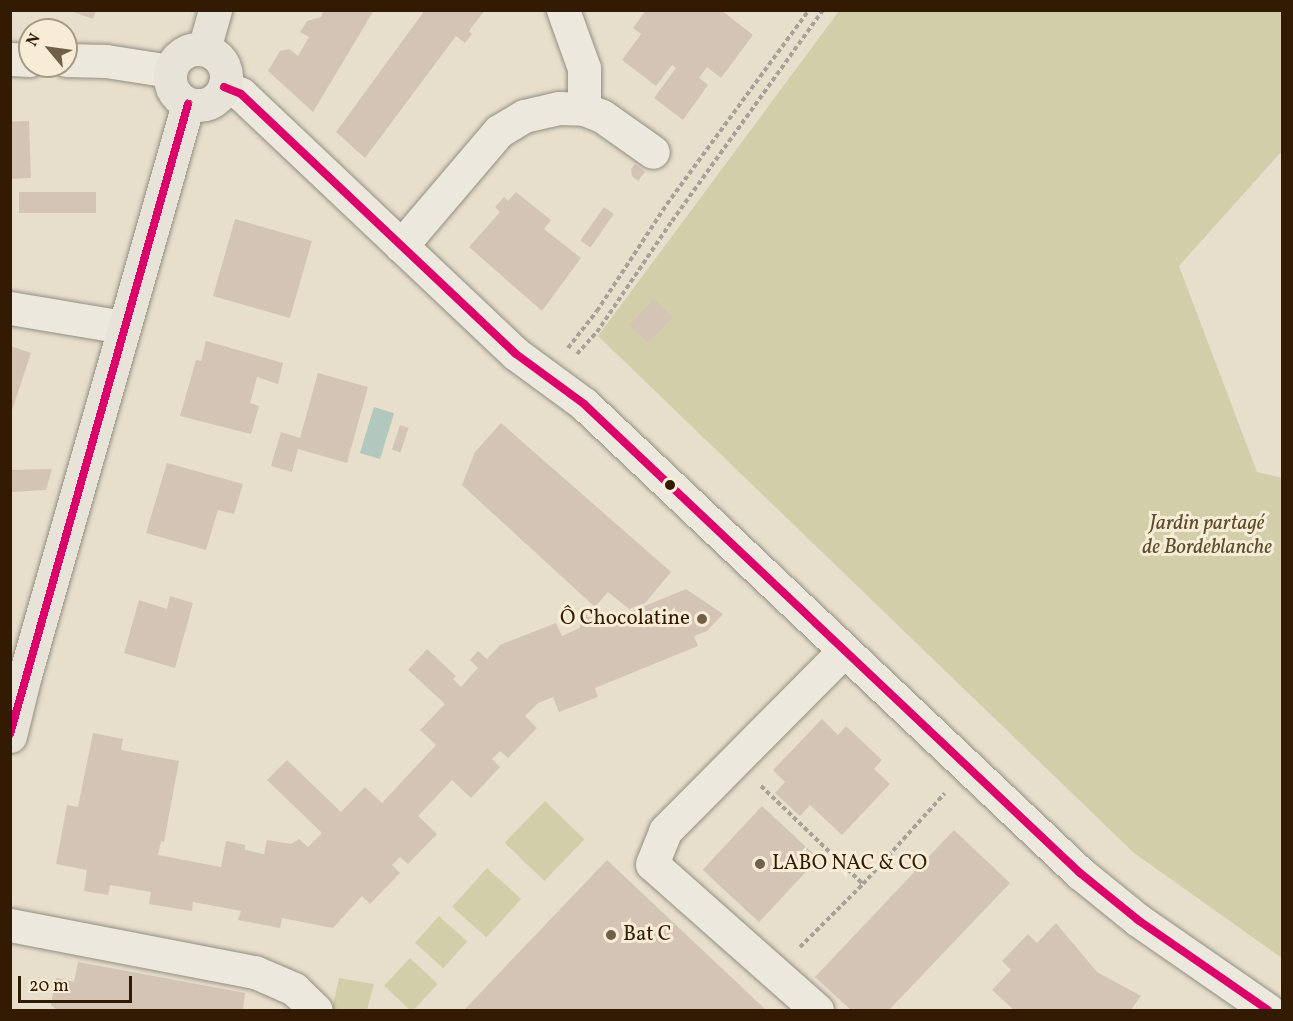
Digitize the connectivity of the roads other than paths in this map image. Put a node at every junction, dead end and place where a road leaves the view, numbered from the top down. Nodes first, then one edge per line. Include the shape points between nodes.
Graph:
1 (215, 10) edge
2 (563, 10) edge
3 (204, 49) junction
4 (78, 60) edge
5 (170, 71) junction
6 (224, 87) junction
7 (188, 104) junction
8 (584, 109) junction
9 (653, 152) dead end
10 (401, 246) junction
11 (10, 308) edge
12 (123, 327) junction
13 (843, 652) junction
14 (10, 736) edge
15 (10, 925) edge
16 (316, 1011) edge
17 (818, 1011) edge
18 (1268, 1011) edge

1 - 3 main road
2 - 8 street via 585,68
3 - 5 main road via 183,53
3 - 6 main road via 216,54 224,65
4 - 5 street
5 - 7 main road via 177,96
6 - 7 main road via 214,101 202,106
6 - 10 street via 241,94
7 - 12 main road
8 - 9 street via 602,116
8 - 10 street via 559,108 524,116 499,131
10 - 13 street via 516,354 584,405
11 - 12 street
12 - 14 main road
13 - 17 street via 665,831 652,864
13 - 18 street via 1080,873
15 - 16 street via 255,972 294,989

